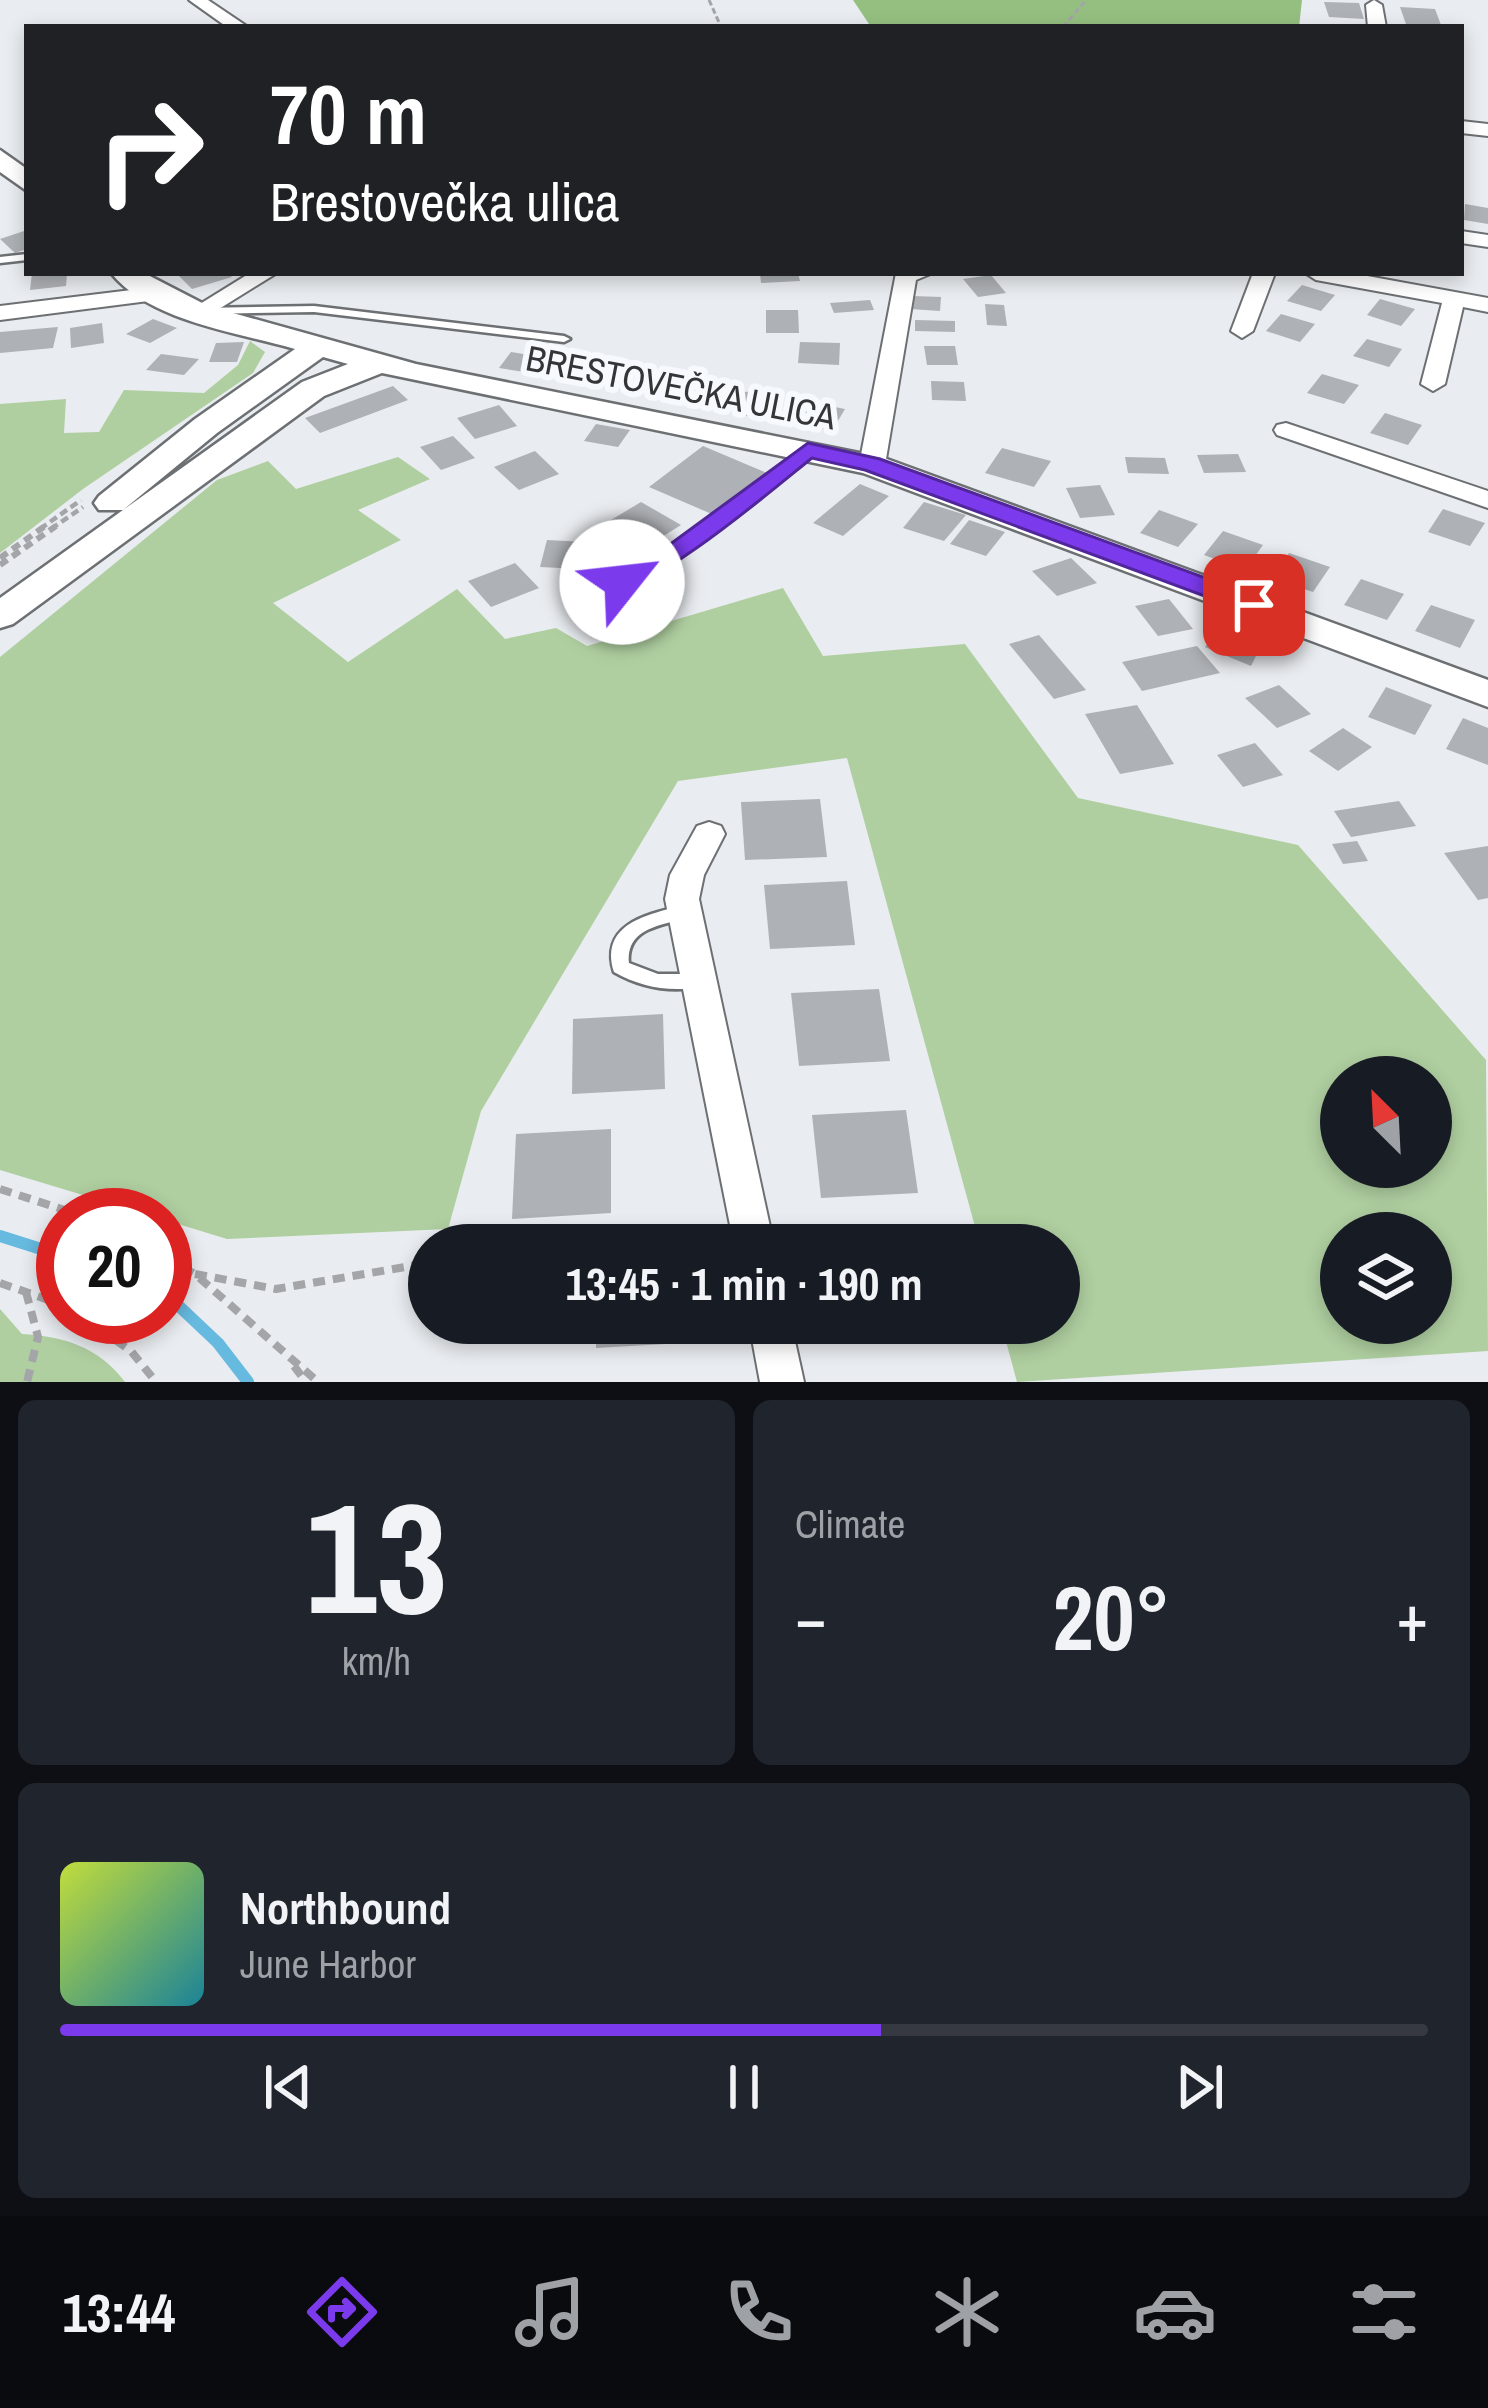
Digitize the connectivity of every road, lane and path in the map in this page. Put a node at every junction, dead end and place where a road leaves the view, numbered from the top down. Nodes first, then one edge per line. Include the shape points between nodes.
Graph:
1 (197, 0) edge
2 (1086, 0) edge
3 (234, 24) edge
4 (1066, 24) edge
5 (0, 158) edge
6 (24, 180) edge
7 (129, 276) edge
8 (261, 276) edge
9 (904, 276) edge
10 (1263, 276) edge
11 (1333, 276) edge
12 (156, 294) junction
13 (1454, 298) junction
14 (1488, 305) edge
15 (198, 312) junction
16 (0, 313) edge
17 (1242, 331) dead end
18 (564, 339) dead end
19 (321, 348) junction
20 (382, 364) junction
21 (1433, 384) dead end
22 (1286, 430) dead end
23 (808, 450) junction
24 (872, 464) junction
25 (158, 499) junction
26 (1488, 500) edge
27 (622, 582) dead end
28 (0, 583) edge
29 (0, 616) edge
30 (1488, 694) edge
31 (709, 834) dead end
32 (685, 912) junction
33 (700, 981) junction
34 (0, 1190) edge
35 (36, 1201) edge
36 (750, 1224) edge
37 (408, 1267) edge
38 (192, 1272) edge
39 (195, 1274) junction
40 (0, 1283) edge
41 (26, 1292) junction
42 (36, 1296) edge
43 (121, 1344) edge
44 (774, 1344) edge
45 (283, 1352) junction
46 (27, 1382) edge
47 (156, 1382) edge
48 (306, 1382) edge
49 (318, 1382) edge
50 (782, 1382) edge

1 - 3 street
2 - 4 path
5 - 6 street
7 - 12 street, BRESTOVEČKA ULICA
8 - 15 street
9 - 24 street
10 - 17 street
11 - 13 street
12 - 15 street, BRESTOVEČKA ULICA
12 - 16 street
13 - 14 street
13 - 21 street
15 - 18 lane via 314,309
15 - 19 street, BRESTOVEČKA ULICA
19 - 20 street, BRESTOVEČKA ULICA
19 - 25 street via 313,372 204,451
19 - 28 street
20 - 23 street, BRESTOVEČKA ULICA
20 - 25 street via 323,383
22 - 26 street
23 - 24 street, BRESTOVEČKA ULICA
23 - 27 lane via 674,553
24 - 30 street, BRESTOVEČKA ULICA
25 - 29 street
31 - 32 street via 687,875
32 - 33 street
32 - 33 lane via 633,929 620,940 620,967 658,984
33 - 36 street
34 - 35 path
37 - 39 path via 276,1289
38 - 39 path
39 - 45 path
40 - 41 path
41 - 42 path
41 - 46 path via 41,1325
43 - 47 path
44 - 50 street
45 - 48 path
45 - 49 path

